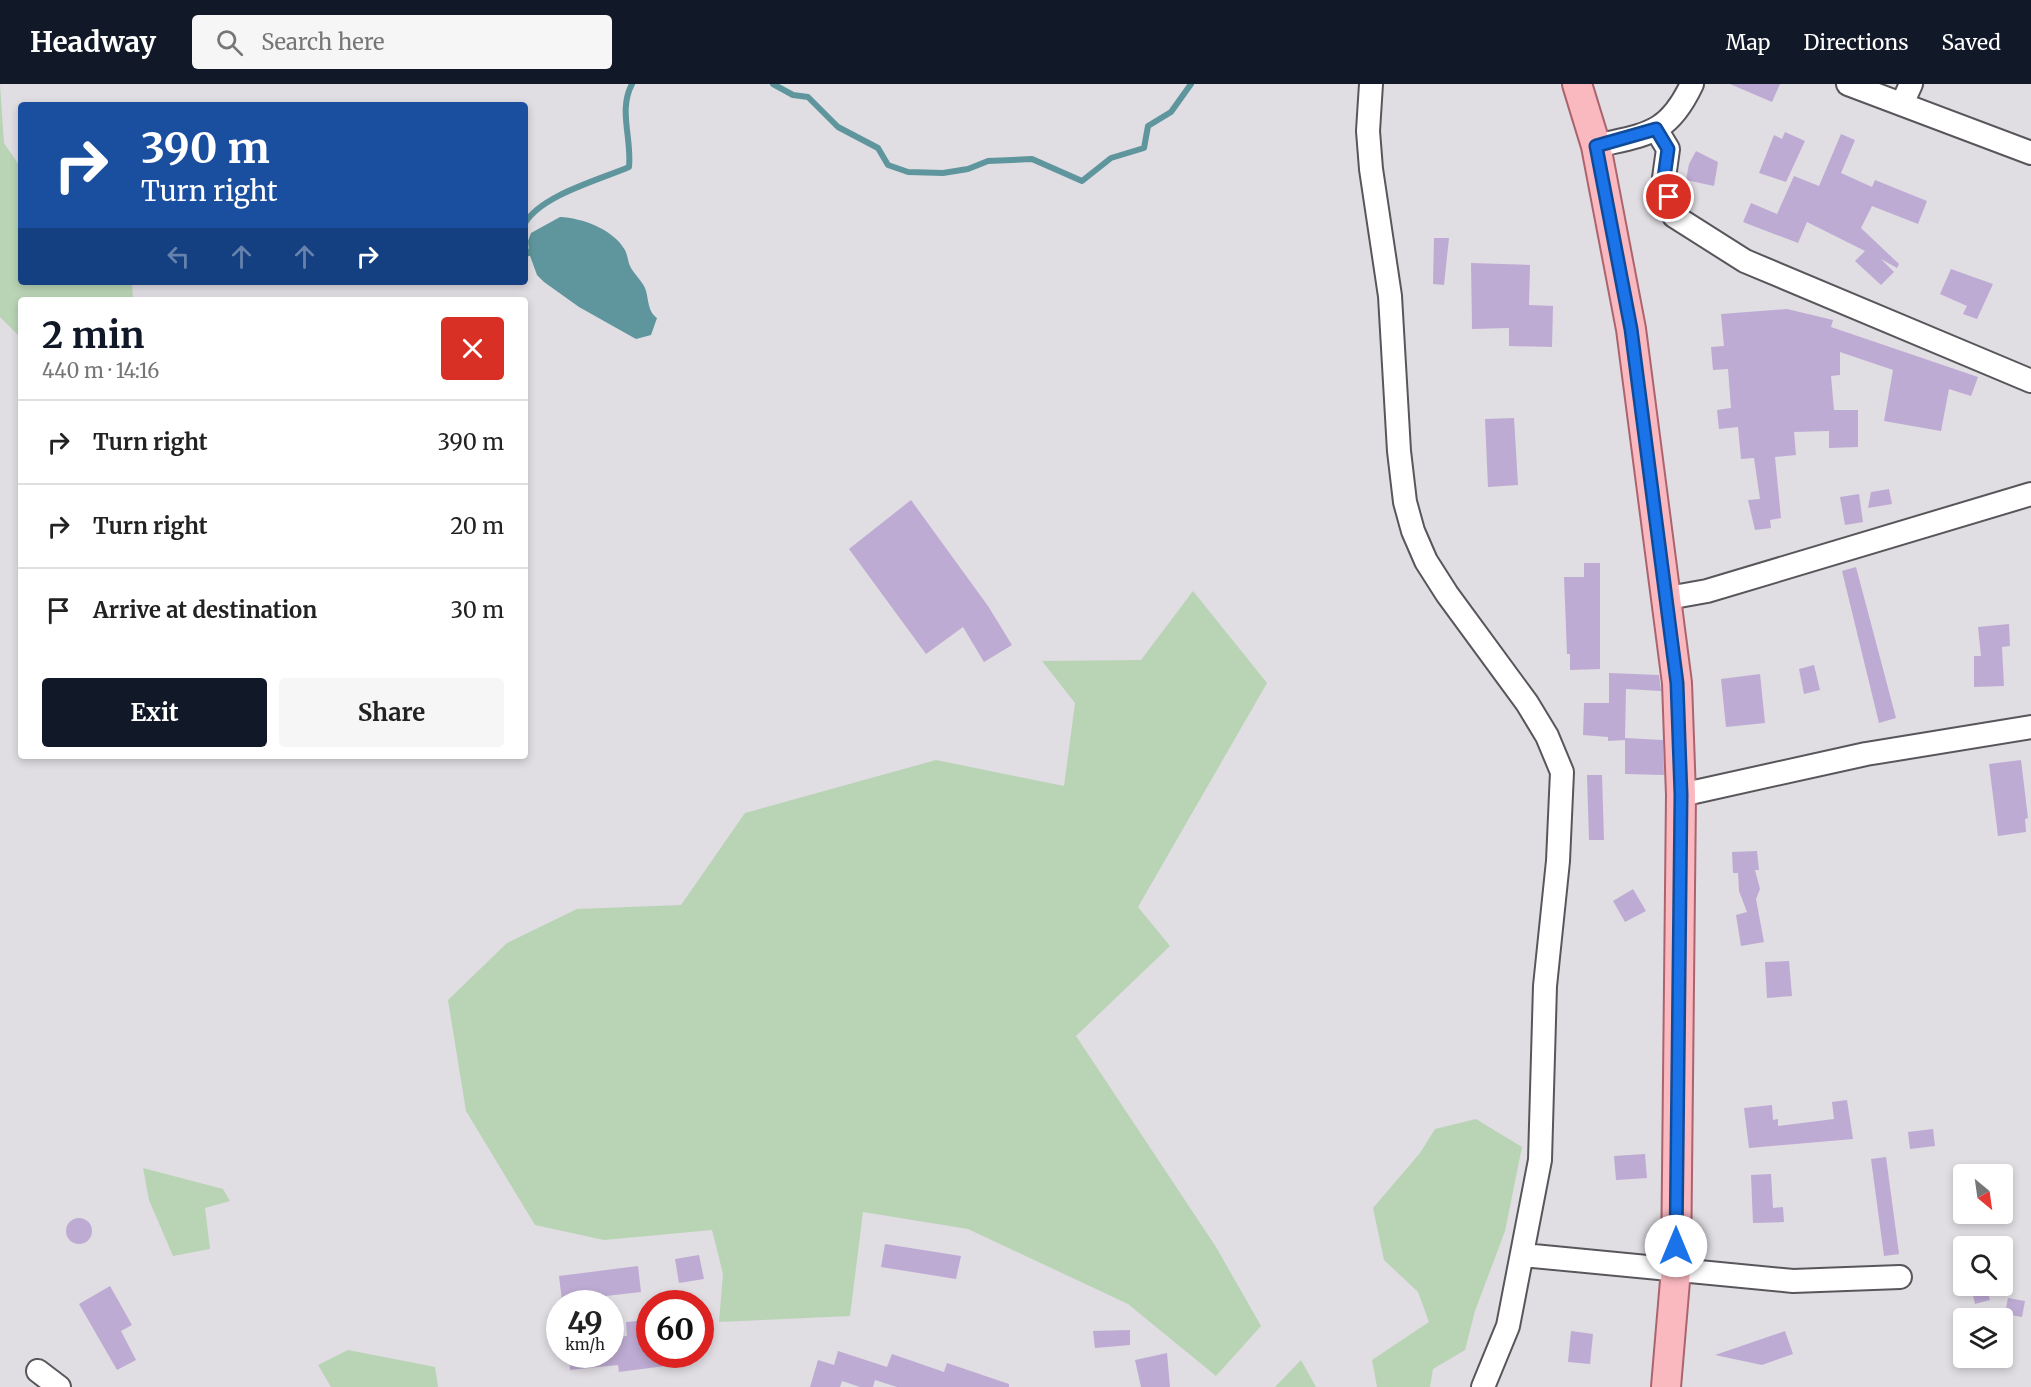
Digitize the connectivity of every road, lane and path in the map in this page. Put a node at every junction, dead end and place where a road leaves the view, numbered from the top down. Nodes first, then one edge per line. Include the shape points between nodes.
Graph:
1 (1371, 84) edge
2 (1577, 84) edge
3 (1692, 84) edge
4 (1848, 84) edge
5 (1906, 94) edge
6 (1656, 129) junction
7 (1596, 146) junction
8 (2031, 153) edge
9 (2031, 381) edge
10 (2031, 494) edge
11 (1668, 598) junction
12 (2031, 727) edge
13 (1681, 795) junction
14 (1523, 1255) junction
15 (1676, 1269) junction
16 (1900, 1277) dead end
17 (38, 1371) dead end
18 (59, 1387) edge
19 (1483, 1387) edge
20 (1666, 1387) edge

1 - 14 street via 1371,169 1390,296 1405,502 1413,531 1447,594 1527,703 1562,772 1558,861 1545,986 1540,1160
2 - 7 main road
3 - 6 street via 1674,116
4 - 5 street
5 - 8 street
6 - 7 street
6 - 9 street via 1668,149 1664,178 1674,216 1745,261
7 - 11 main road via 1631,329
10 - 11 street via 1707,591
11 - 13 main road via 1677,683
12 - 13 street via 1866,754
13 - 15 main road
14 - 15 street
14 - 19 street via 1508,1326
15 - 16 street via 1793,1281
15 - 20 main road
17 - 18 street

